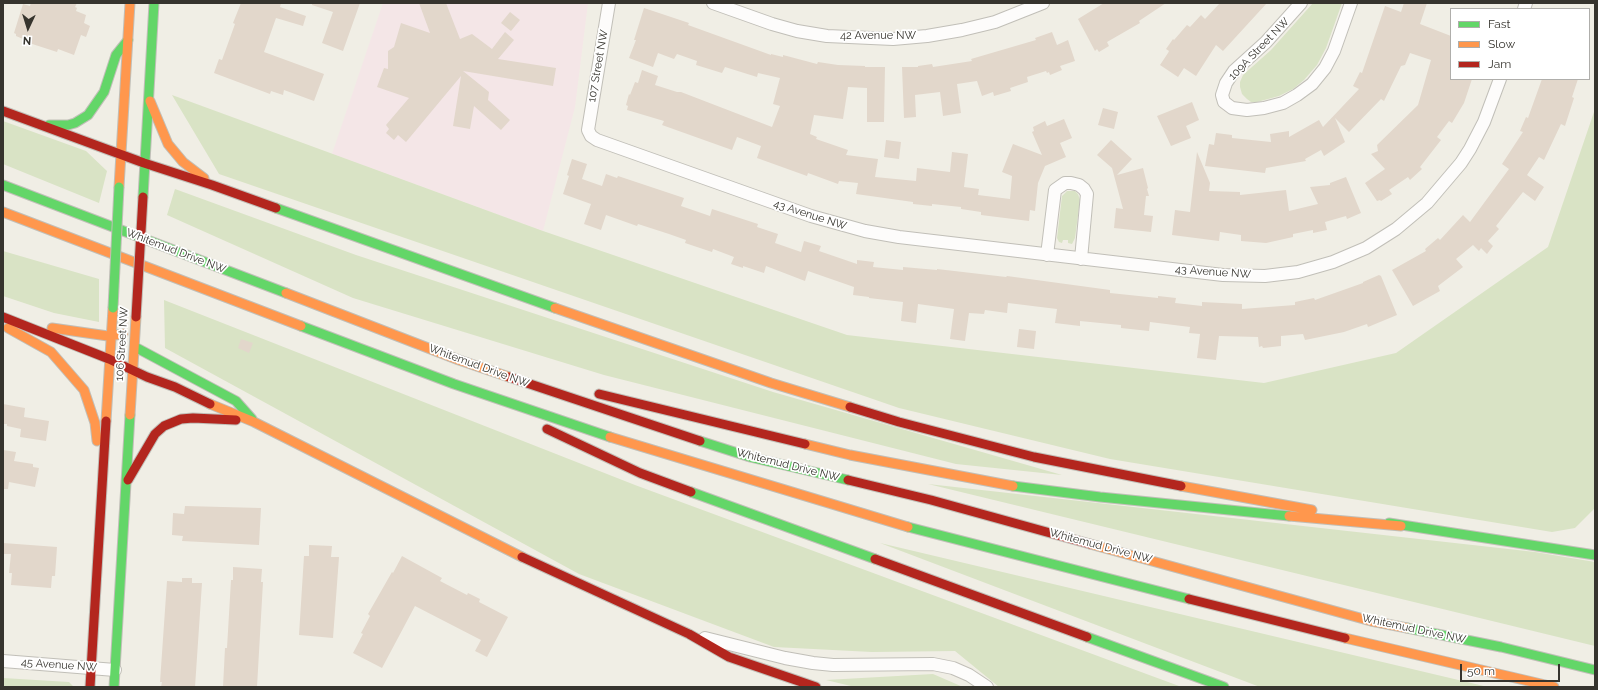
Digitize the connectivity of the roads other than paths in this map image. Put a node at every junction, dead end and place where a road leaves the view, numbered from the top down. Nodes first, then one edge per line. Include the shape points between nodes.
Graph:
1 (130, 3) edge
2 (154, 3) edge
3 (609, 3) edge
4 (713, 3) edge
5 (1043, 3) edge
6 (1301, 3) edge
7 (1351, 3) edge
8 (128, 39) junction
9 (1500, 80) edge
10 (148, 97) junction
11 (3, 111) edge
12 (41, 125) junction
13 (588, 130) joint
14 (121, 155) junction
15 (144, 163) junction
16 (3, 185) edge
17 (212, 185) junction
18 (3, 212) edge
19 (1047, 255) junction
20 (1080, 259) junction
21 (3, 317) edge
22 (136, 322) junction
23 (3, 325) edge
24 (25, 325) junction
25 (111, 336) junction
26 (135, 347) junction
27 (109, 359) junction
28 (459, 360) junction
29 (133, 370) junction
30 (454, 384) junction
31 (566, 386) dead end
32 (589, 392) dead end
33 (526, 418) dead end
34 (254, 422) junction
35 (540, 425) dead end
36 (102, 481) junction
37 (126, 484) junction
38 (1402, 526) junction
39 (1595, 546) edge
40 (1584, 553) junction
41 (1595, 555) edge
42 (689, 634) junction
43 (3, 661) edge
44 (91, 668) junction
45 (115, 670) junction
46 (1595, 670) edge
47 (90, 687) edge
48 (114, 687) edge
49 (816, 687) edge
50 (987, 687) edge
51 (1224, 687) edge
52 (1554, 687) edge

1 - 8 main road, 106 Street NW
2 - 10 main road, 106 Street NW
3 - 13 street, 107 Street NW
4 - 5 street, 42 Avenue NW via 797,31 827,36 893,39 962,30 995,22
6 - 7 street, 109A Street NW via 1226,83 1222,95 1224,102 1232,108 1264,108 1297,95 1312,84 1326,68
8 - 12 main road via 116,55 104,92 88,115 68,125
8 - 14 main road, 106 Street NW
9 - 20 street, 43 Avenue NW via 1489,110 1470,149 1451,176 1412,216 1366,248 1333,262 1298,272 1265,276 1223,275
10 - 15 main road, 106 Street NW
10 - 17 main road via 171,149
11 - 12 main road
12 - 14 main road
13 - 19 street, 43 Avenue NW via 590,136 596,140 828,222 899,237
14 - 15 main road
14 - 25 main road, 106 Street NW, bridge
15 - 17 main road
15 - 22 main road, 106 Street NW, bridge
16 - 28 main road, Whitemud Drive NW
17 - 38 main road via 771,384 899,422 1088,469
18 - 30 main road
19 - 20 street, 43 Avenue NW
19 - 20 street via 1055,190 1065,183 1071,183 1079,185 1087,194
21 - 24 main road
22 - 25 main road via 127,332
22 - 26 main road, 106 Street NW
23 - 36 main road via 51,352 84,390 95,423
24 - 25 main road
24 - 27 main road
25 - 27 main road, 106 Street NW
26 - 27 main road
26 - 29 main road, 106 Street NW
26 - 34 main road via 236,401
27 - 29 main road
27 - 36 main road, 106 Street NW
28 - 31 main road
28 - 46 main road, Whitemud Drive NW via 750,457 931,500 1371,621 1501,647
29 - 34 main road
29 - 37 main road, 106 Street NW
30 - 33 main road
30 - 52 main road via 607,436 912,528 1372,645
32 - 38 main road via 850,455 1002,483 1100,497
34 - 37 main road via 193,418 172,422 155,434
34 - 42 main road via 548,570
35 - 51 main road via 640,473
36 - 44 main road, 106 Street NW
37 - 45 main road, 106 Street NW
38 - 40 main road
39 - 40 main road
40 - 41 main road
42 - 49 main road via 729,657
42 - 50 street via 814,663 933,664 953,668
43 - 44 street, 45 Avenue NW
44 - 45 street, 45 Avenue NW
44 - 47 main road, 106 Street NW
45 - 48 main road, 106 Street NW

